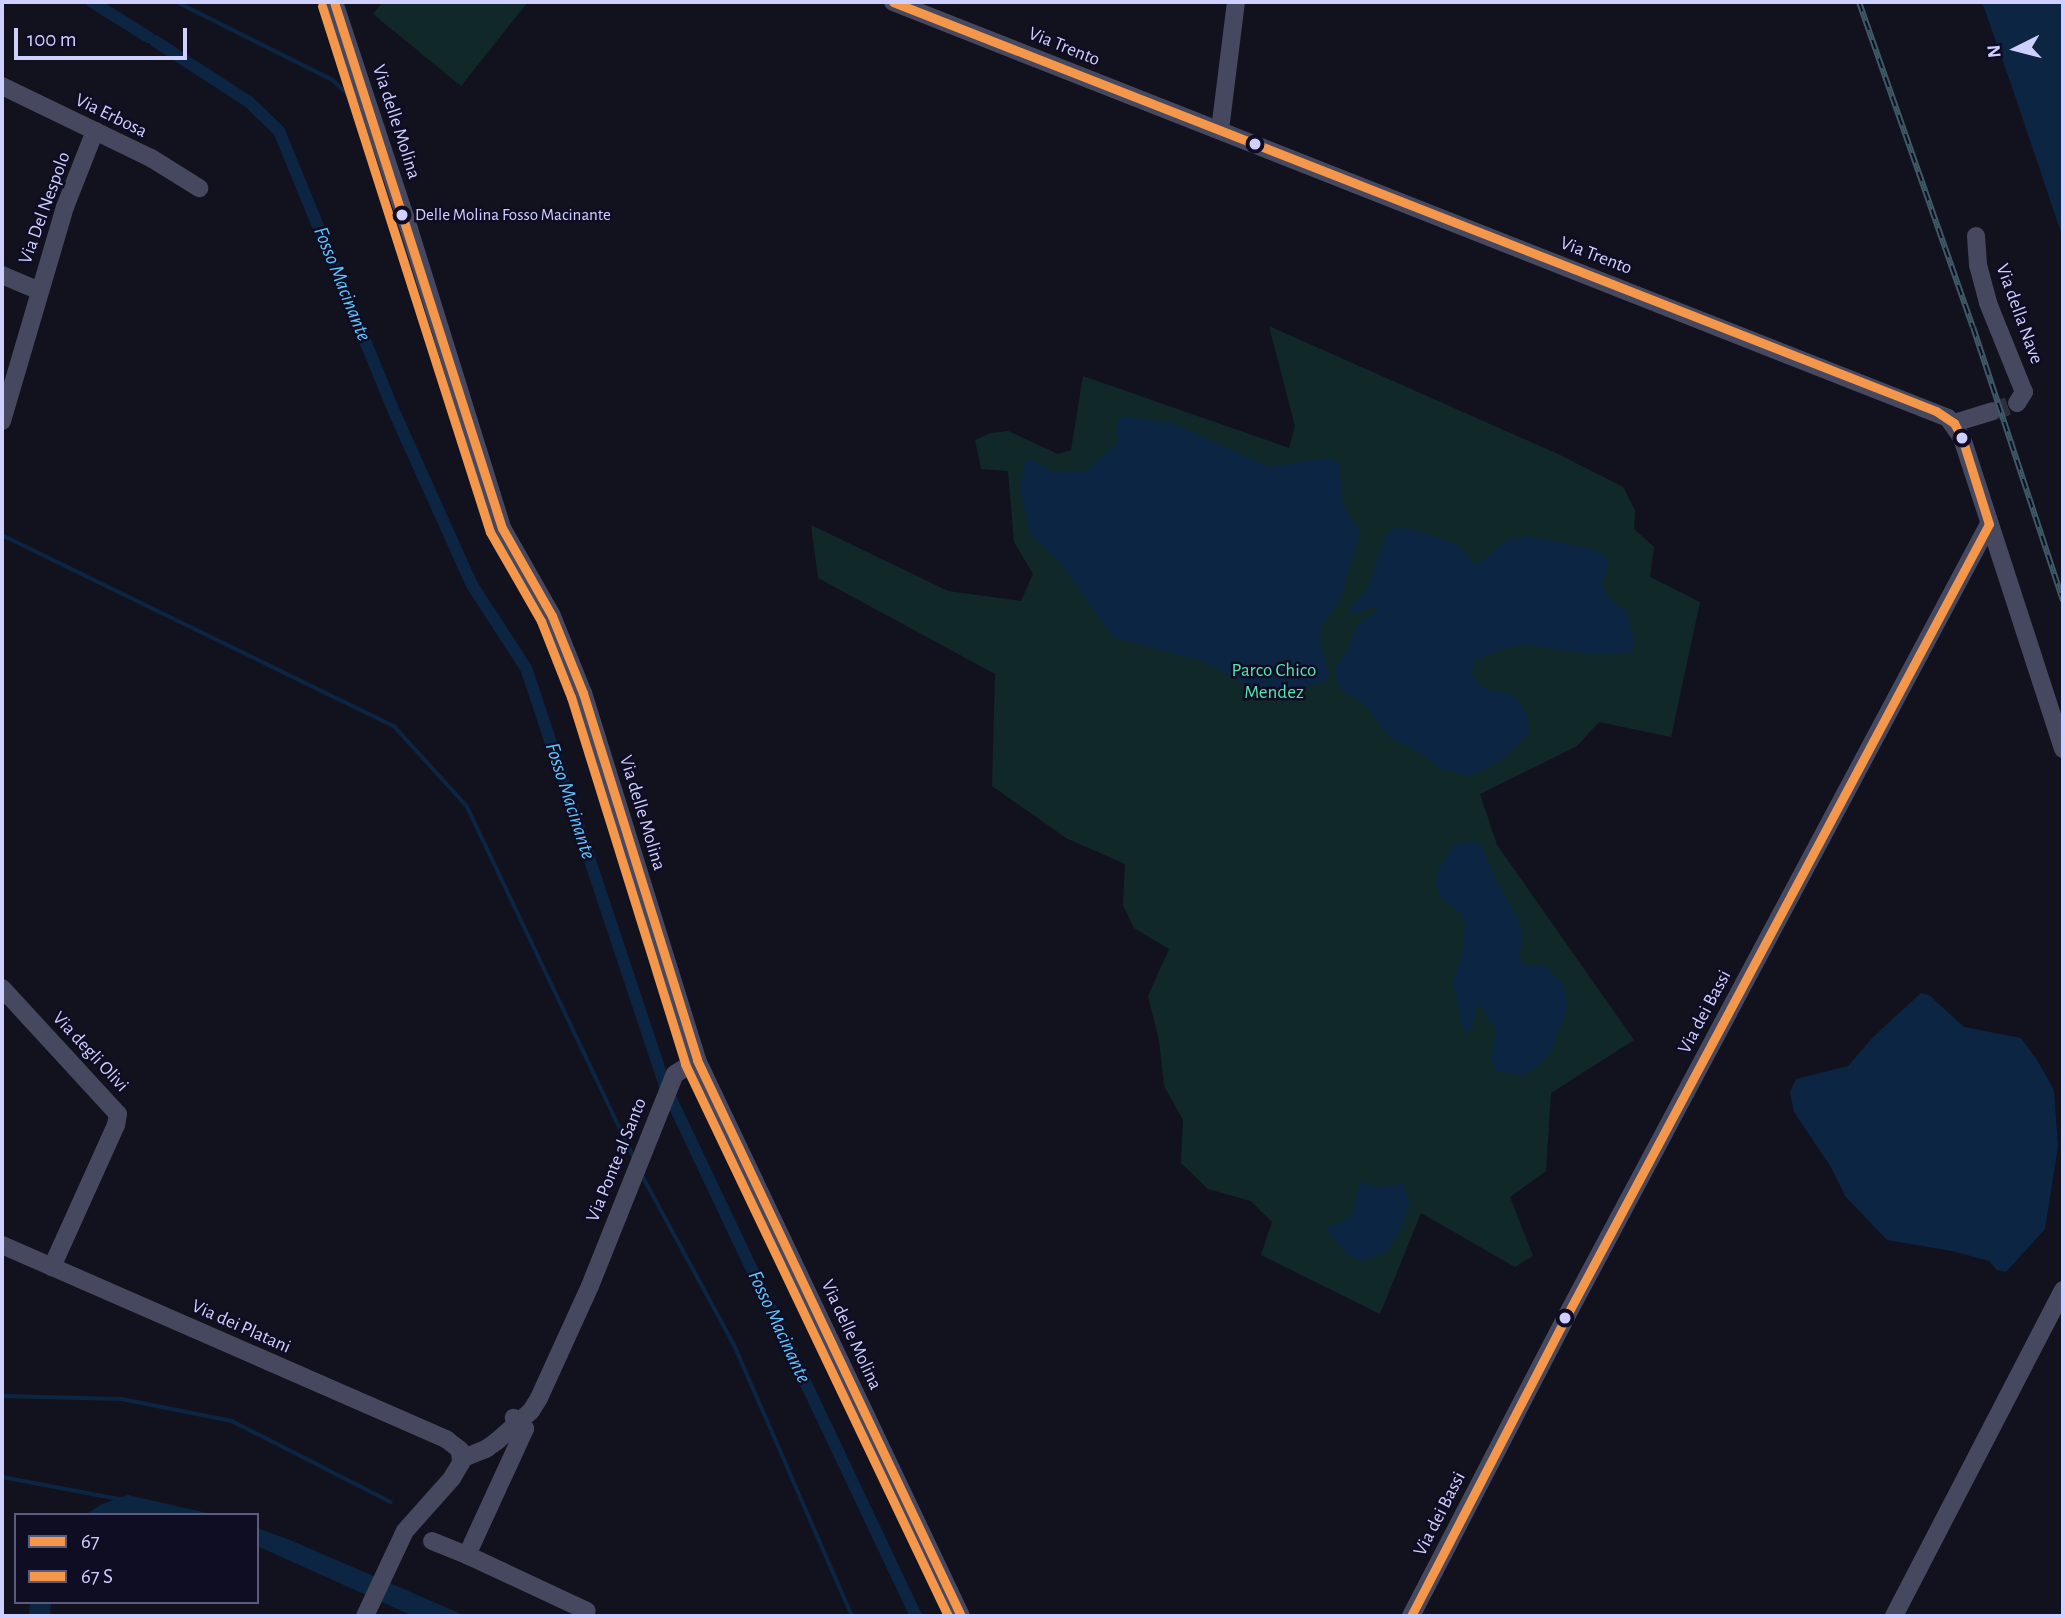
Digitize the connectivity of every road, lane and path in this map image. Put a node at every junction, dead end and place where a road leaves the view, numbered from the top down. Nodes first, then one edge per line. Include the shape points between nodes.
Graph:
1 (334, 2) edge
2 (893, 2) edge
3 (1236, 2) edge
4 (2, 86) edge
5 (1220, 130) junction
6 (95, 131) junction
7 (199, 188) dead end
8 (1976, 236) dead end
9 (2, 275) edge
10 (38, 290) junction
11 (2017, 403) dead end
12 (1991, 412) tunnel mouth
13 (2, 421) edge
14 (1954, 423) junction
15 (1989, 524) junction
16 (2063, 749) edge
17 (2, 988) edge
18 (697, 1060) junction
19 (2, 1245) edge
20 (52, 1267) junction
21 (2063, 1290) edge
22 (515, 1419) junction
23 (461, 1454) junction
24 (432, 1541) dead end
25 (467, 1555) junction
26 (587, 1611) dead end
27 (365, 1616) edge
28 (961, 1616) edge
29 (1411, 1616) edge
30 (1894, 1616) edge

1 - 18 street, Via delle Molina via 502,528 552,616 583,693
2 - 5 street, Via Trento
3 - 5 street
4 - 6 street, Via Erbosa
5 - 14 street, Via Trento via 1936,411
6 - 7 street, Via Erbosa
6 - 10 street, Via Del Nespolo
8 - 11 street, Via della Nave via 1988,303 2024,391
9 - 10 street
10 - 13 street, Via Del Nespolo
12 - 14 street
14 - 15 street
15 - 16 street
15 - 29 street, Via dei Bassi
17 - 20 street, Via degli Olivi via 118,1114
18 - 22 street, Via Ponte al Santo via 681,1068 671,1084 590,1286 564,1315
18 - 28 street, Via delle Molina
19 - 20 street, Via dei Platani
20 - 23 street, Via dei Platani via 446,1440
21 - 30 street
22 - 23 street, Via Ponte al Santo
22 - 25 street, Via Ponte al Santo via 525,1429
23 - 27 street via 452,1478 405,1531
24 - 25 street
25 - 26 street

